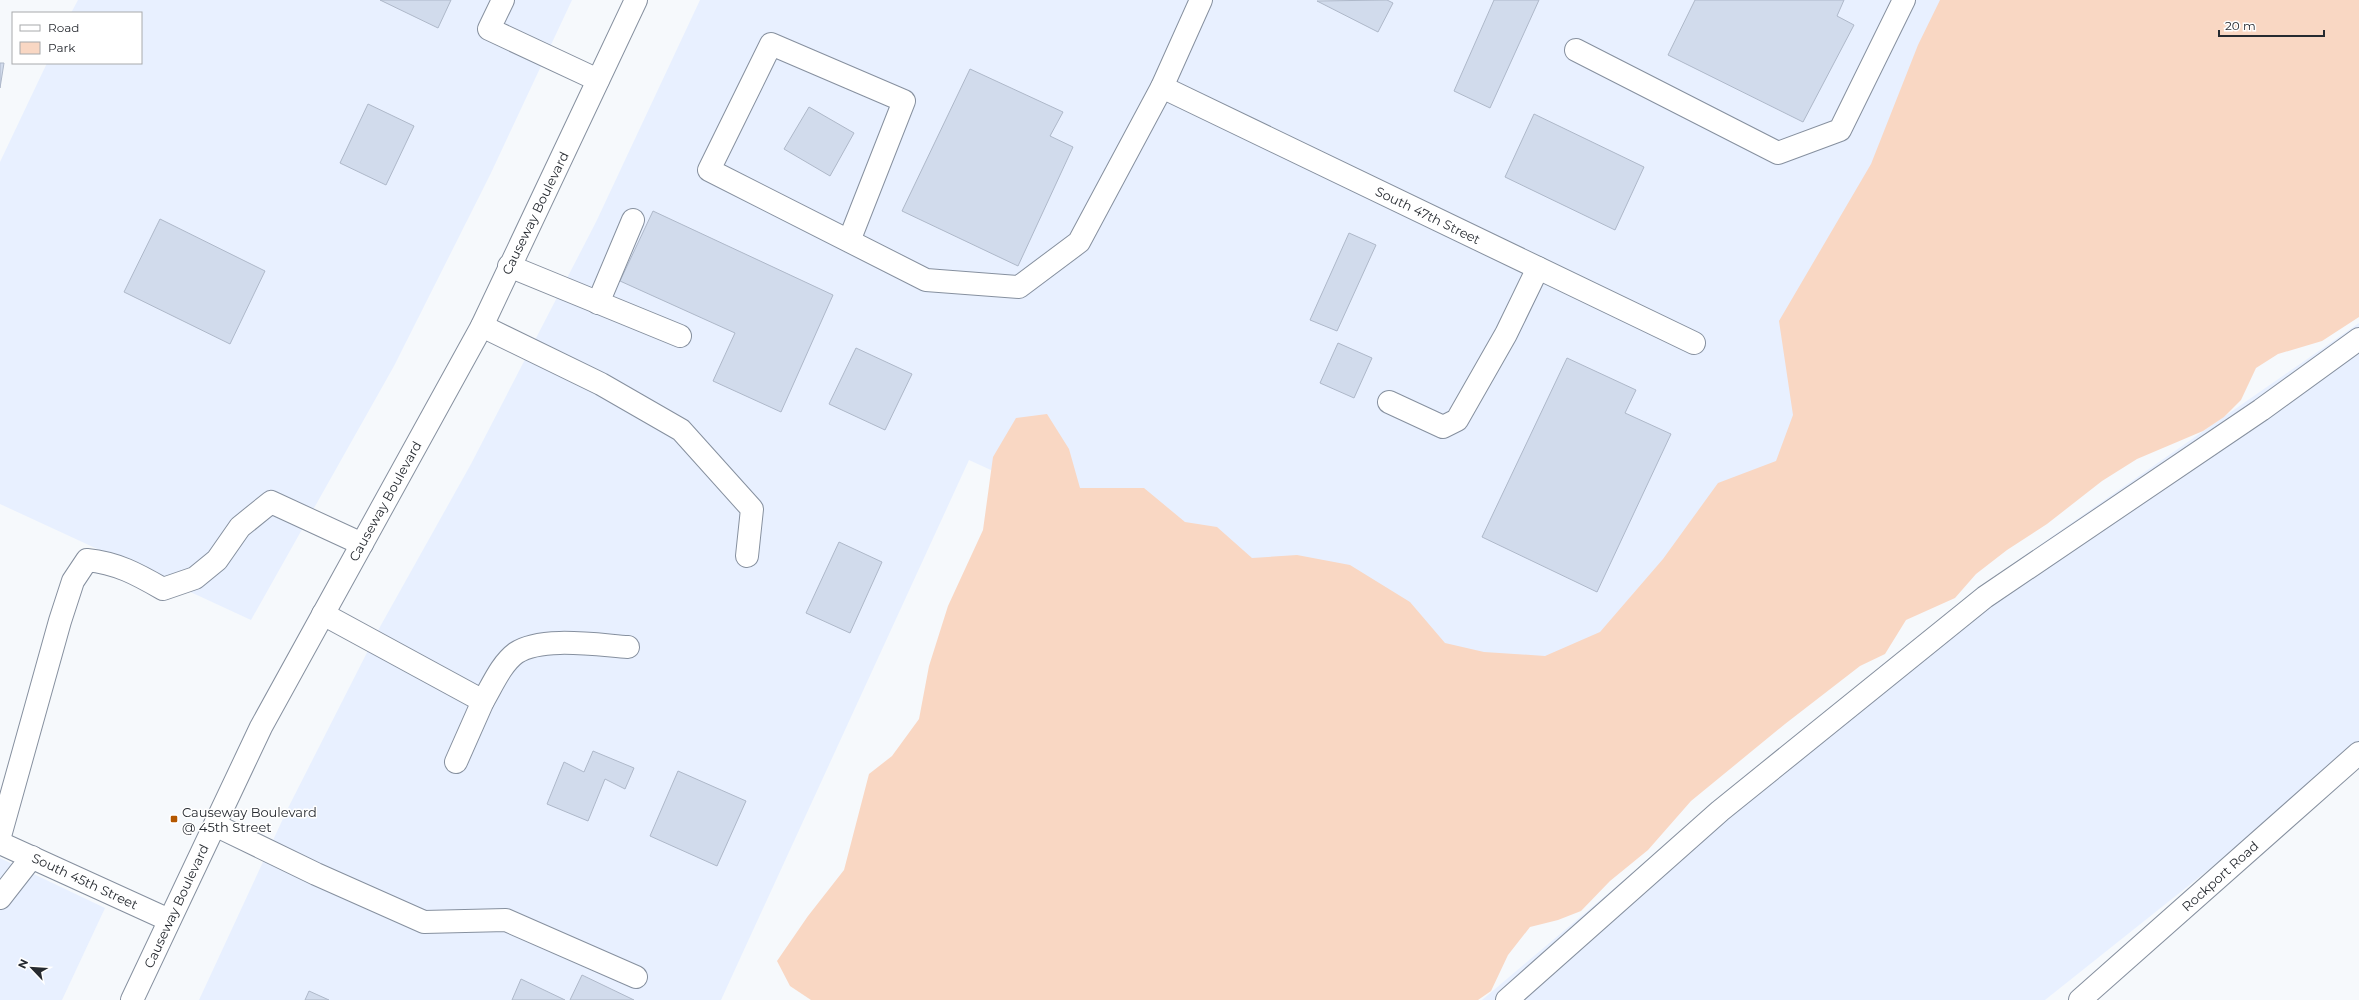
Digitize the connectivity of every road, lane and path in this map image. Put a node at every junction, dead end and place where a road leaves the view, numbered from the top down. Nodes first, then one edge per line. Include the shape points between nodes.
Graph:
1 (503, 0) edge
2 (1200, 0) edge
3 (1904, 0) edge
4 (633, 1) edge
5 (1576, 50) dead end
6 (598, 80) junction
7 (1162, 87) junction
8 (634, 220) dead end
9 (849, 241) junction
10 (509, 266) junction
11 (1538, 268) junction
12 (598, 302) junction
13 (482, 326) junction
14 (680, 336) dead end
15 (2359, 339) edge
16 (1694, 343) dead end
17 (1388, 402) dead end
18 (362, 544) junction
19 (747, 556) dead end
20 (323, 614) junction
21 (628, 647) dead end
22 (483, 701) junction
23 (2359, 753) edge
24 (456, 762) dead end
25 (215, 825) junction
26 (0, 836) edge
27 (0, 843) edge
28 (32, 857) junction
29 (0, 898) edge
30 (169, 920) junction
31 (636, 977) dead end
32 (132, 1000) edge
33 (1507, 1000) edge
34 (2080, 1000) edge

1 - 6 street via 489,29
2 - 7 street
3 - 5 street via 1840,130 1778,153
4 - 6 street, Causeway Boulevard
6 - 10 street, Causeway Boulevard
7 - 9 street via 1078,242 1019,287 926,280
7 - 11 street, South 47th Street
8 - 12 street
9 - 9 street via 709,170 771,44 904,101
10 - 12 street
10 - 13 street, Causeway Boulevard
11 - 16 street, South 47th Street
11 - 17 street via 1506,334 1457,420 1443,427
12 - 14 street
13 - 18 street, Causeway Boulevard
13 - 19 street via 601,384 681,430 752,509
15 - 33 street via 2255,414 1985,597 1720,811
18 - 20 street, Causeway Boulevard
18 - 26 street via 271,502 240,527 217,560 196,578 163,589 108,562 87,560 73,581 60,621
20 - 22 street
20 - 25 street, Causeway Boulevard via 261,727
21 - 22 street via 550,642 517,653 501,671
22 - 24 street
23 - 34 street, Rockport Road
25 - 30 street, Causeway Boulevard
25 - 31 street via 424,922 506,920
27 - 28 street, South 45th Street
28 - 29 street
28 - 30 street, South 45th Street
30 - 32 street, Causeway Boulevard

